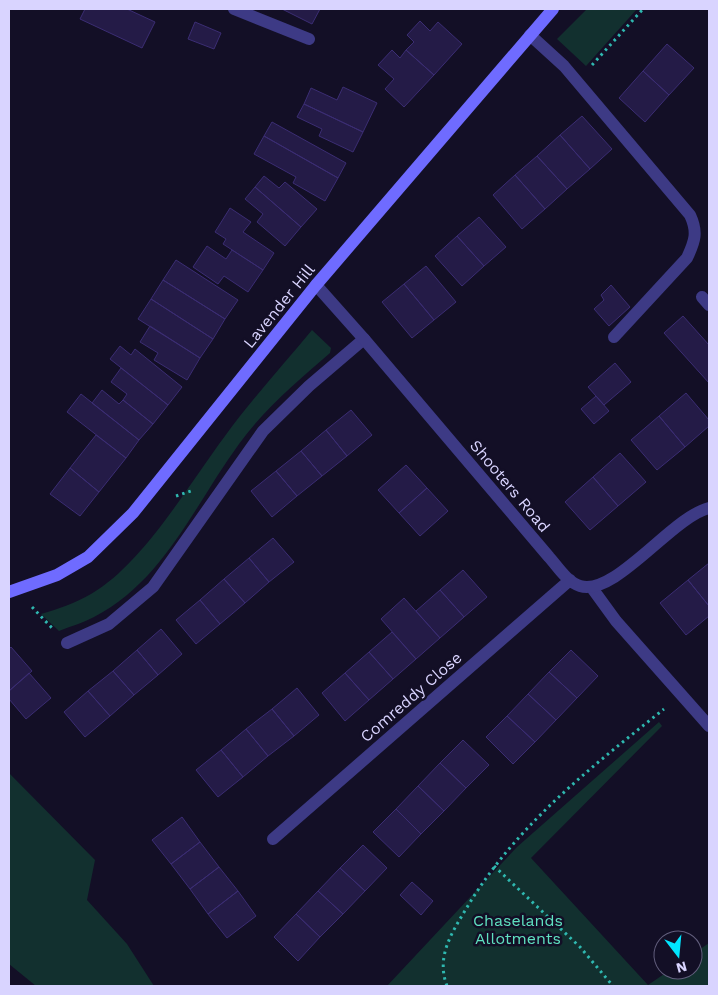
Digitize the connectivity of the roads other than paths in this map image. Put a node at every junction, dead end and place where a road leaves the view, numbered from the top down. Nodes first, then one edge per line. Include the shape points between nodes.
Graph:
1 (234, 9) edge
2 (553, 9) edge
3 (530, 35) junction
4 (308, 39) dead end
5 (316, 285) junction
6 (614, 337) dead end
7 (364, 339) junction
8 (709, 508) edge
9 (570, 580) junction
10 (592, 588) junction
11 (12, 591) edge
12 (67, 643) road end
13 (709, 726) edge
14 (274, 839) dead end

1 - 4 street
2 - 3 street, Lavender Hill
3 - 5 street, Lavender Hill
3 - 6 street via 564,66 690,214 696,228 695,242 688,258
5 - 7 street, Shooters Road
5 - 11 street, Lavender Hill via 139,506 112,534 88,557 57,575
7 - 9 street, Shooters Road
7 - 12 street via 309,386 264,431 153,587 109,624
8 - 10 street via 690,516 628,568
9 - 10 street, Shooters Road via 579,586
9 - 14 street, Comreddy Close
10 - 13 street via 616,621

